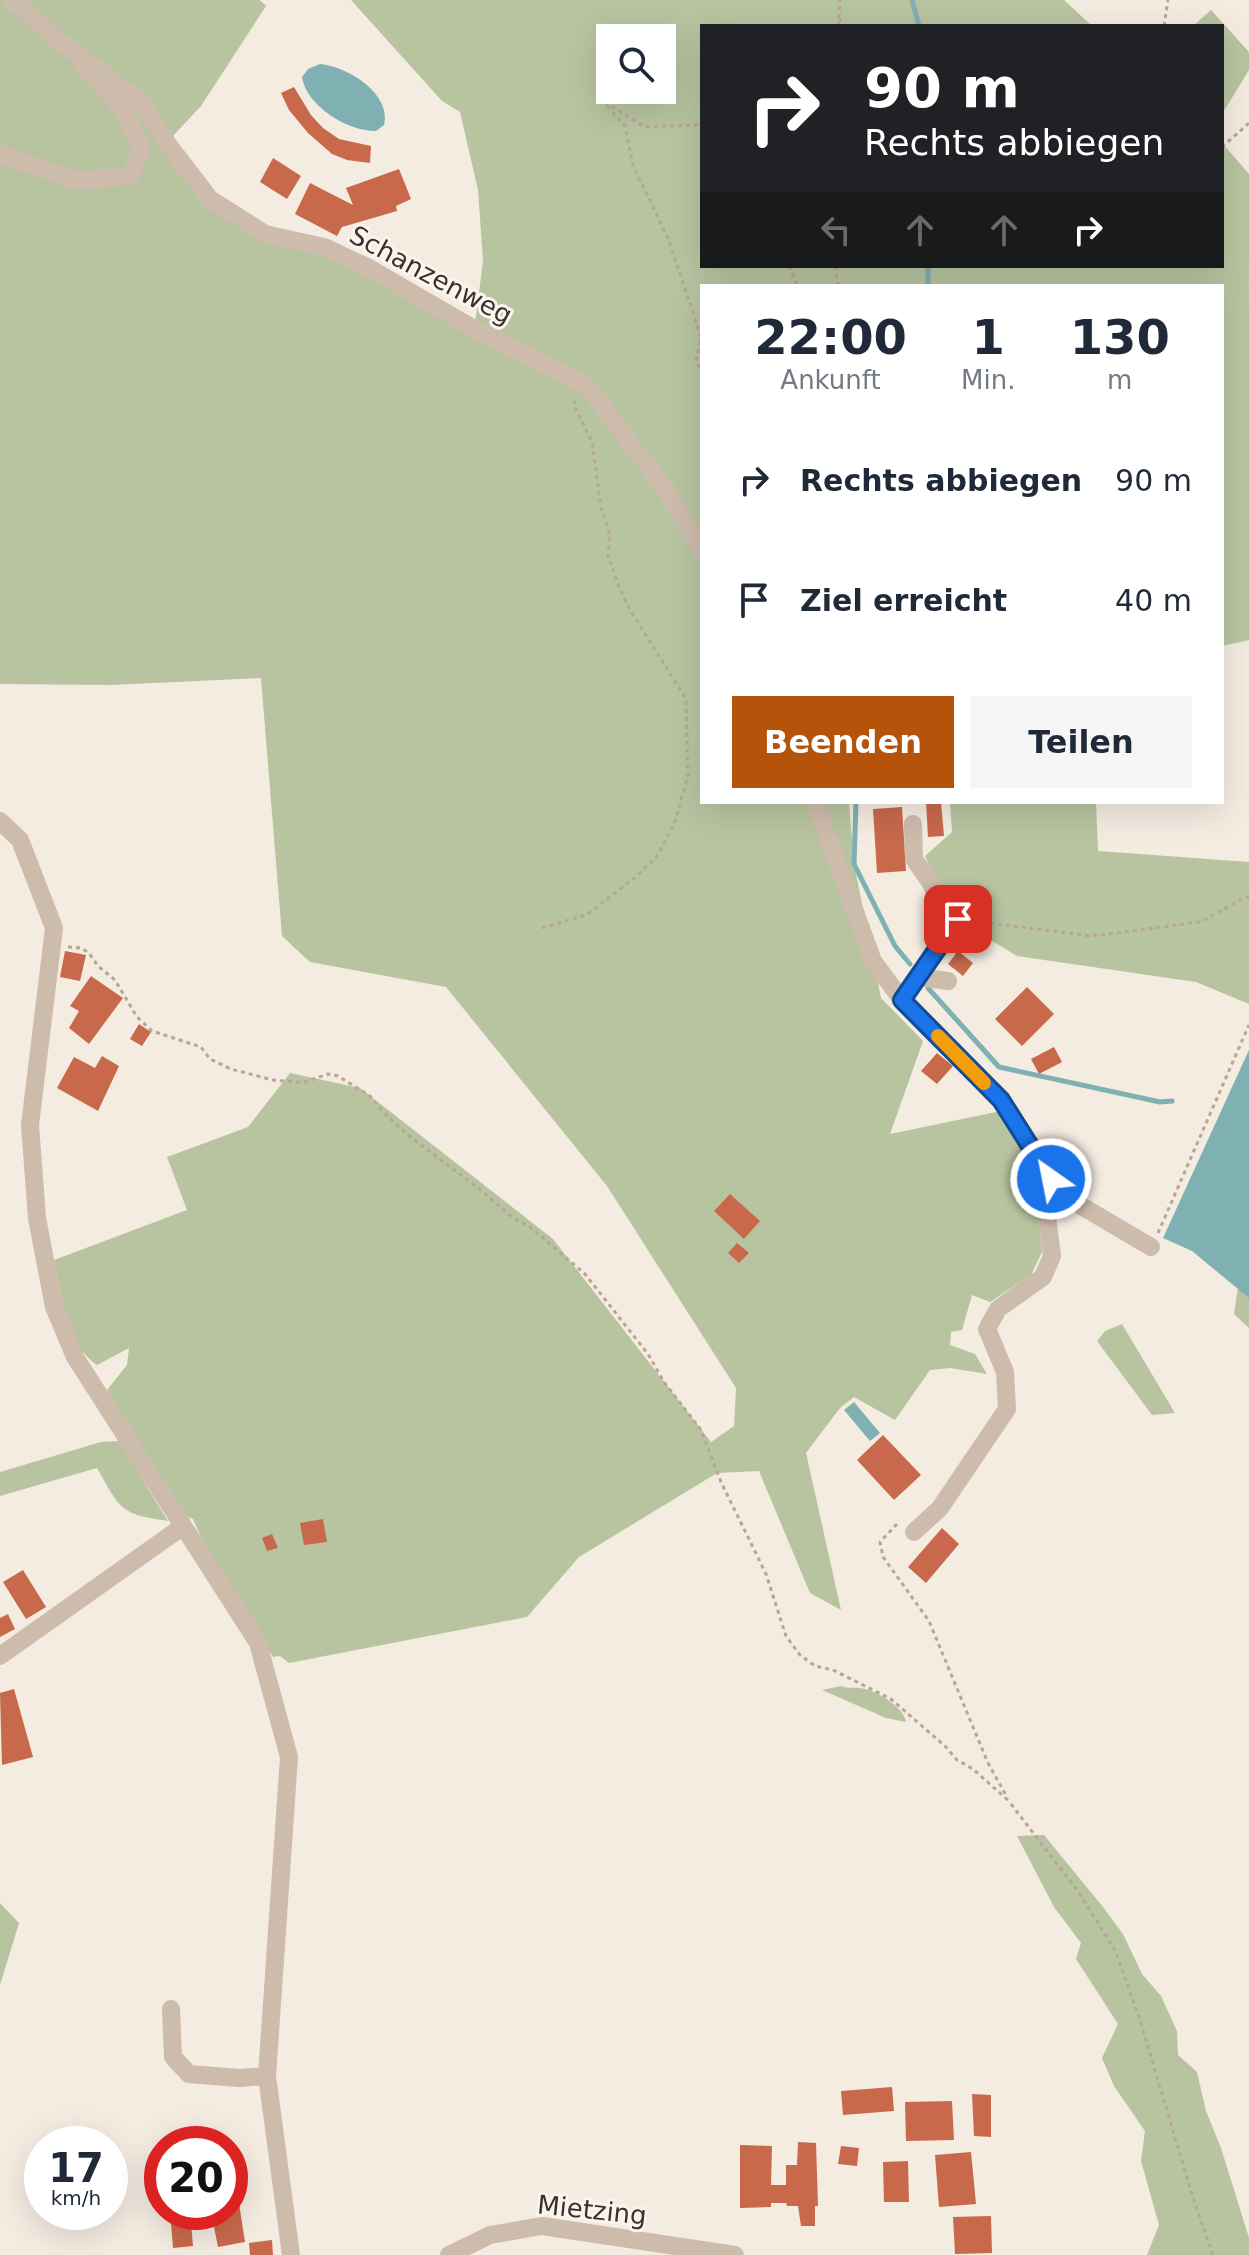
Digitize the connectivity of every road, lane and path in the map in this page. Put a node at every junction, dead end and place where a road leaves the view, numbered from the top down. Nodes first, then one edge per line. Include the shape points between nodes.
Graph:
1 (12, 0) edge
2 (840, 0) edge
3 (1168, 0) edge
4 (839, 18) junction
5 (838, 24) edge
6 (843, 24) edge
7 (1164, 24) edge
8 (71, 49) junction
9 (1249, 123) edge
10 (700, 129) edge
11 (1224, 145) edge
12 (0, 154) edge
13 (700, 334) edge
14 (700, 342) edge
15 (700, 369) edge
16 (576, 380) junction
17 (700, 548) edge
18 (816, 804) edge
19 (0, 821) edge
20 (913, 824) dead end
21 (1249, 897) edge
22 (953, 927) junction
23 (542, 928) dead end
24 (52, 944) junction
25 (918, 977) junction
26 (948, 981) dead end
27 (902, 1000) junction
28 (1249, 1025) edge
29 (1040, 1163) junction
30 (1151, 1247) joint
31 (182, 1527) junction
32 (914, 1532) joint
33 (0, 1656) edge
34 (1010, 1802) junction
35 (171, 2009) dead end
36 (267, 2076) junction
37 (291, 2255) edge
38 (449, 2255) edge
39 (735, 2255) edge
40 (1213, 2255) edge

1 - 8 street, Schanzenweg
2 - 4 path
3 - 7 path
4 - 5 path
4 - 6 path
8 - 12 street, Schanzenweg via 123,110 141,147 131,176 77,181
8 - 16 street, Schanzenweg via 141,102 210,199 265,234 324,247 369,268
9 - 11 path
10 - 13 path via 645,127 602,100 625,126 633,165 668,238
14 - 15 path
16 - 17 street, Schanzenweg via 587,386 668,493
16 - 23 path via 574,405 592,442 612,568 629,608 686,699 688,776 674,825 656,858 586,915
18 - 27 street via 873,961
19 - 24 street via 20,840 54,928
20 - 22 street via 914,859
21 - 22 path via 1201,922 1091,936
22 - 25 street
24 - 31 street via 30,1125 37,1218 54,1307 75,1357
24 - 34 path via 89,953 115,980 146,1027 201,1047 210,1059 252,1075 295,1082 338,1076 359,1089 408,1135 585,1274 701,1430 766,1574 786,1636 800,1655 891,1699
25 - 26 street
25 - 27 street
27 - 29 street via 1001,1100
28 - 30 path
29 - 30 street via 1061,1194
29 - 32 street via 1052,1256 1043,1277 998,1309 987,1329 1005,1372 1007,1409 940,1508
31 - 33 street
31 - 36 street via 258,1643 289,1757
32 - 34 path via 898,1523 880,1542 883,1557 929,1621 988,1763
34 - 40 path via 1115,1950
35 - 36 street via 173,2057 189,2074
36 - 37 street
38 - 39 street, Mietzing via 490,2235 542,2226

